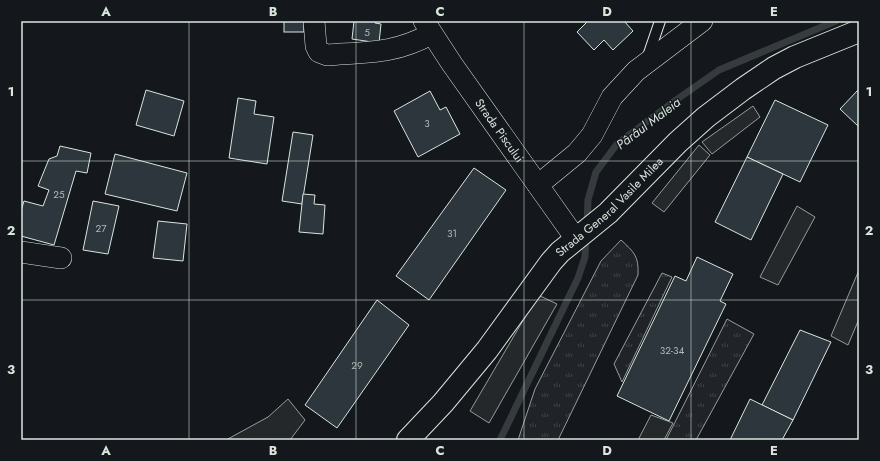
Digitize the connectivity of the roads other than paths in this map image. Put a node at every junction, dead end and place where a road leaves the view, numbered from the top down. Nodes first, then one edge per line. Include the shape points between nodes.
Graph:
1 (314, 21) edge
2 (660, 21) edge
3 (702, 21) edge
4 (428, 28) edge
5 (859, 31) edge
6 (645, 64) junction
7 (538, 186) junction
8 (576, 239) junction
9 (21, 252) edge
10 (62, 258) dead end
11 (408, 440) edge

1 - 4 street via 316,46 319,52 326,55 387,51 411,45
2 - 6 lane
3 - 6 street
4 - 7 street, Strada Piscului
5 - 8 main road, Strada General Vasile Milea via 779,65 743,89 678,142 608,213
6 - 7 street via 612,97 592,135 576,153
7 - 8 street, Strada Piscului
8 - 11 main road, Strada General Vasile Milea via 550,262 487,350
9 - 10 street

